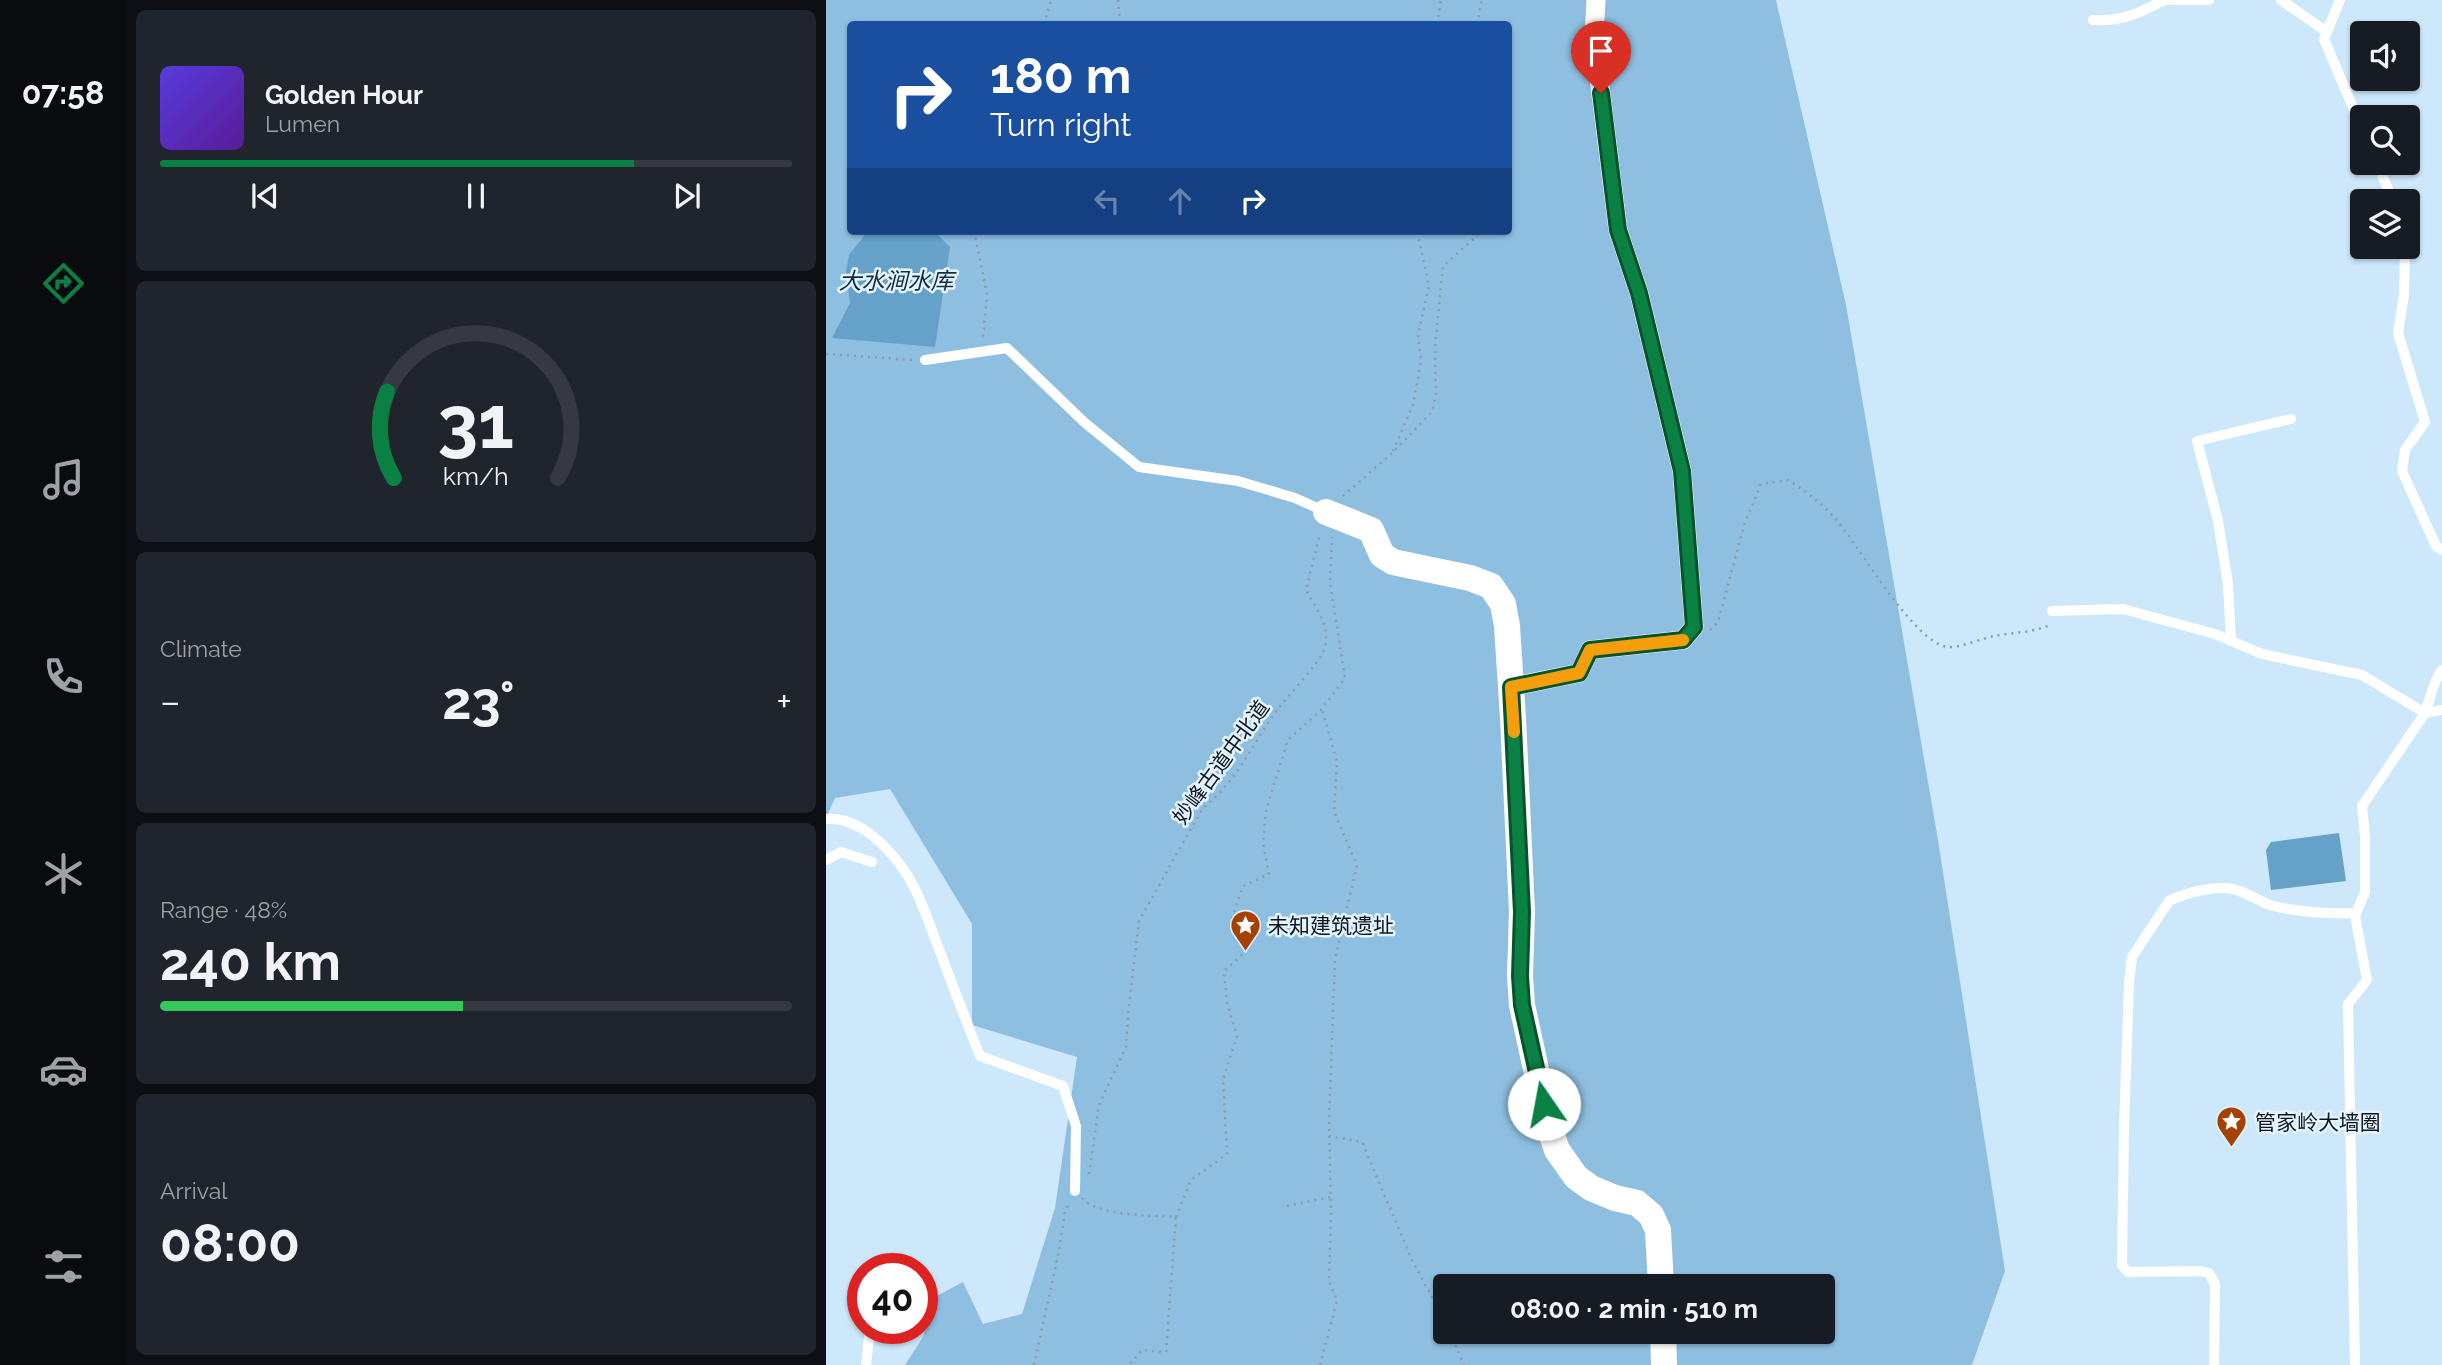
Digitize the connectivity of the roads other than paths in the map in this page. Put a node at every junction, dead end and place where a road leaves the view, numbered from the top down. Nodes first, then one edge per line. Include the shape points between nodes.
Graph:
1 (1596, 0) edge
2 (2165, 0) edge
3 (2209, 0) edge
4 (2281, 0) edge
5 (2340, 0) edge
6 (2093, 20) dead end
7 (2327, 32) junction
8 (2352, 105) edge
9 (2406, 259) edge
10 (925, 360) road end
11 (2291, 419) dead end
12 (1332, 514) joint
13 (2442, 550) edge
14 (2052, 611) dead end
15 (2231, 641) junction
16 (2442, 670) edge
17 (1511, 687) junction
18 (2442, 709) edge
19 (2425, 713) junction
20 (826, 819) edge
21 (826, 860) edge
22 (872, 862) dead end
23 (2356, 913) junction
24 (1075, 1191) road end
25 (1660, 1274) edge
26 (868, 1344) edge
27 (1663, 1344) edge
28 (866, 1365) edge
29 (1664, 1365) edge
30 (2214, 1365) edge
31 (2355, 1365) edge

1 - 17 street via 1594,38 1618,230 1639,293 1682,471 1694,627 1683,640 1590,650 1579,673
2 - 3 lane
2 - 6 lane via 2138,14
4 - 7 lane
5 - 7 lane
7 - 8 lane via 2324,39
9 - 13 lane via 2398,333 2425,422 2406,450 2402,471
10 - 12 lane via 1007,348 1083,422 1139,467 1238,481
11 - 15 lane via 2197,441 2218,520
12 - 17 street via 1371,530 1382,555 1393,562 1491,586 1503,604
14 - 15 lane via 2123,609
15 - 19 lane via 2262,654 2362,675
16 - 19 lane
17 - 25 street via 1522,1005 1548,1124 1576,1177 1591,1188 1637,1203 1651,1215 1658,1230
18 - 19 lane
19 - 23 lane via 2362,806 2365,892
20 - 24 lane via 856,825 884,844 906,872 980,1056 1063,1086 1076,1126
21 - 22 lane via 841,852
23 - 30 lane via 2273,906 2233,889 2201,890 2169,901 2132,957 2122,1265 2128,1272 2209,1273 2215,1284
23 - 31 lane via 2367,980 2348,1004
26 - 28 lane
27 - 29 street

